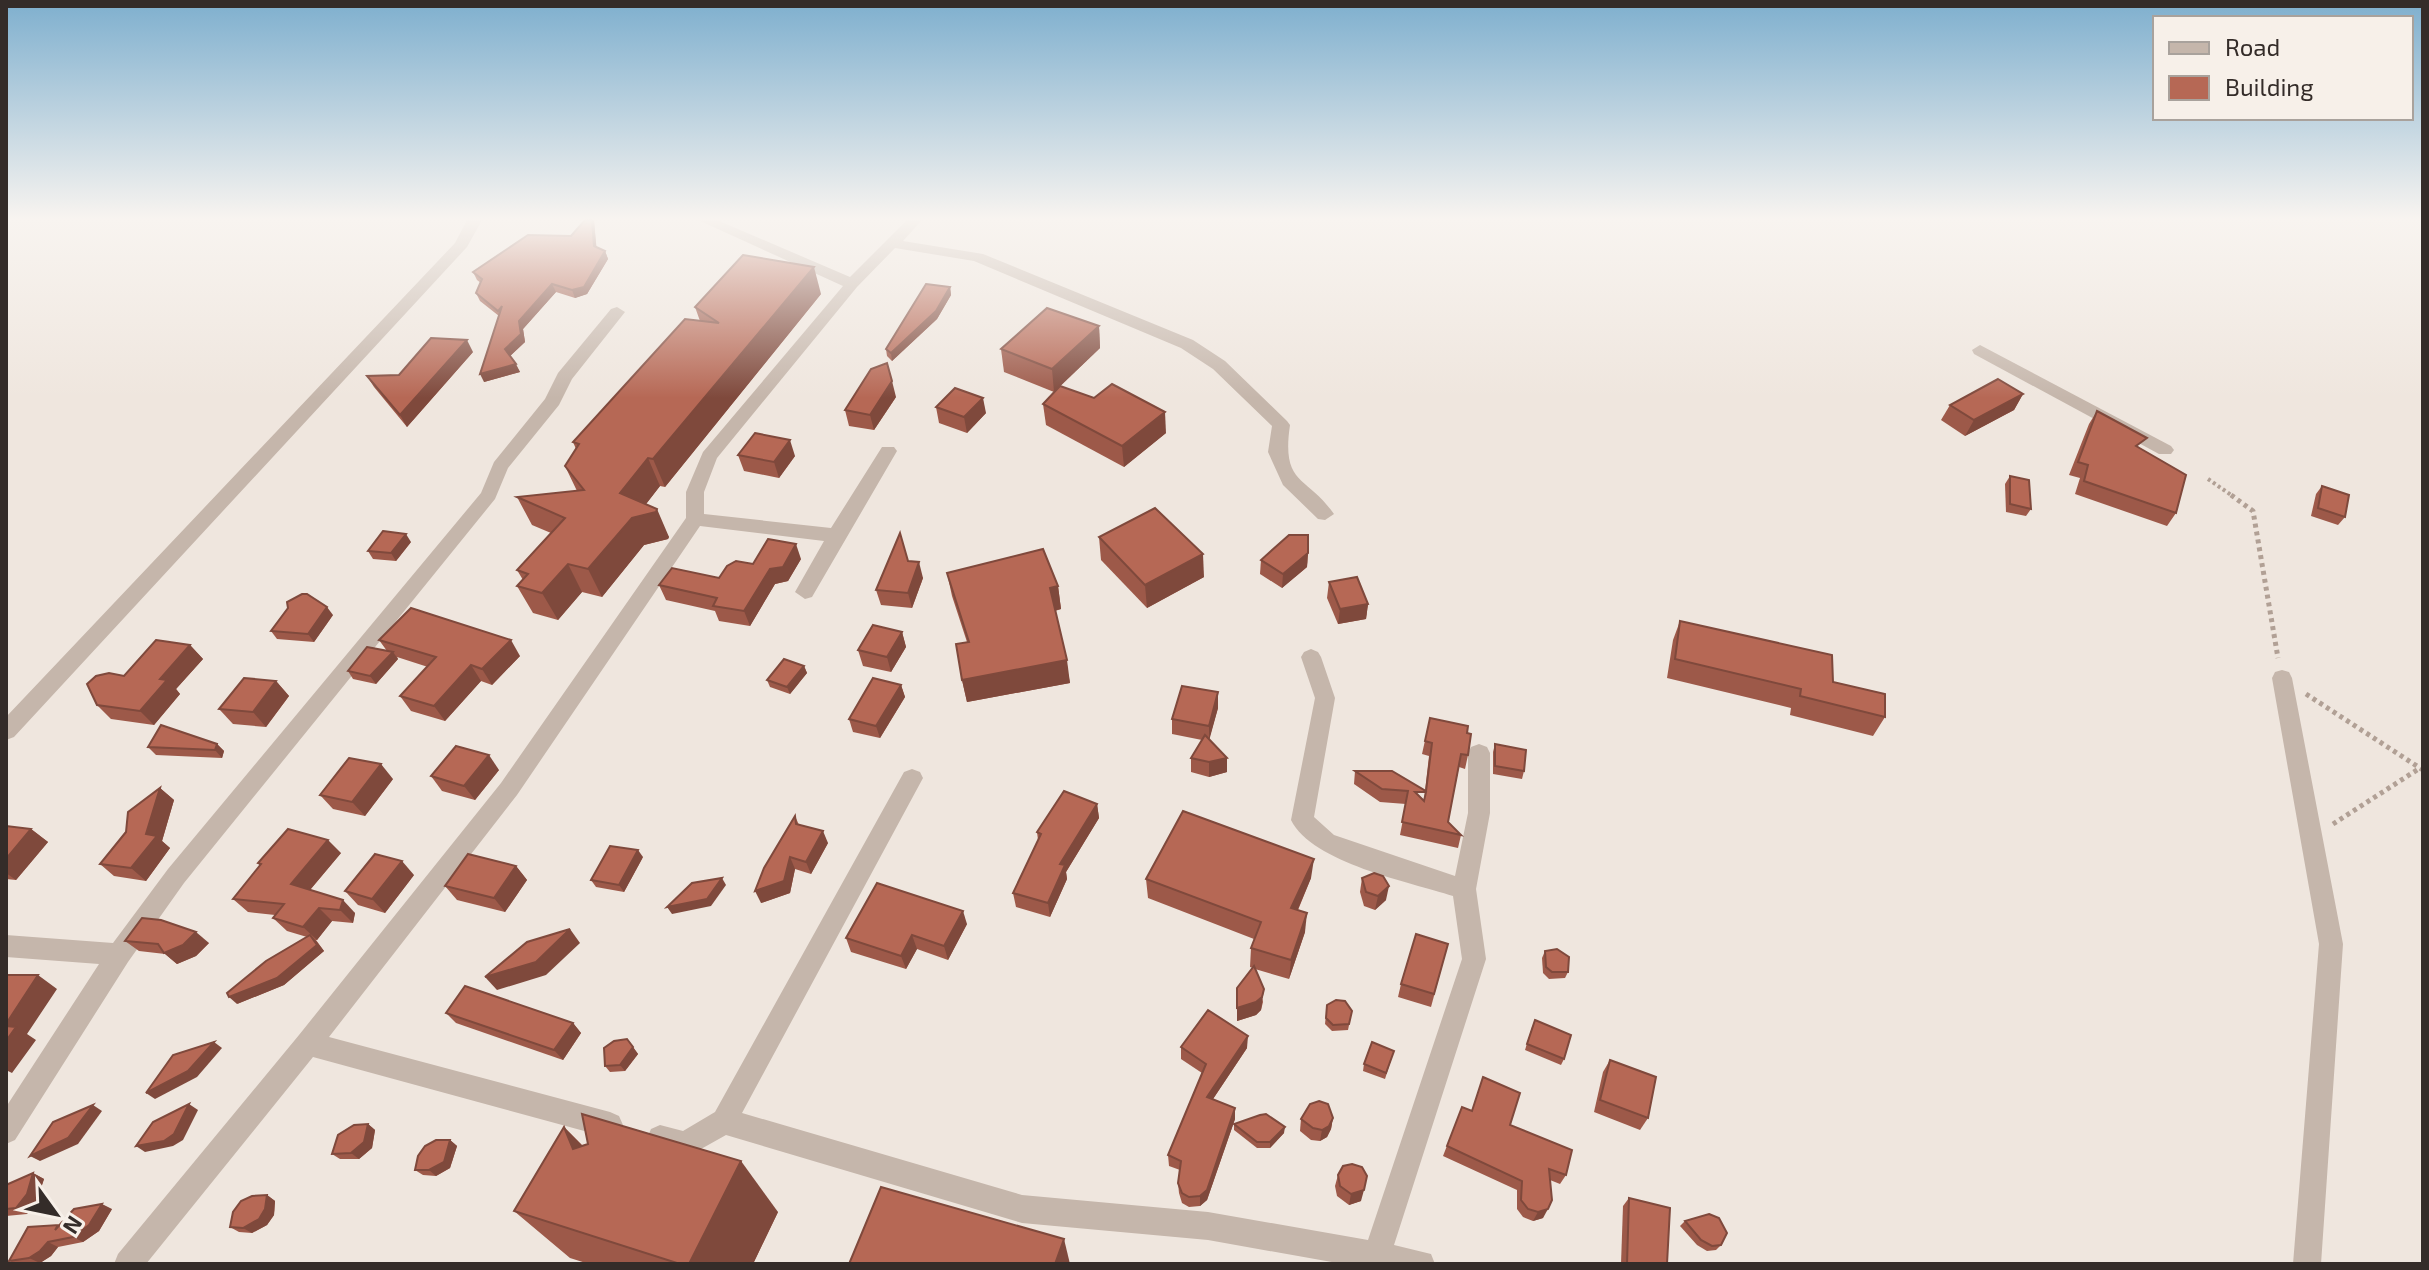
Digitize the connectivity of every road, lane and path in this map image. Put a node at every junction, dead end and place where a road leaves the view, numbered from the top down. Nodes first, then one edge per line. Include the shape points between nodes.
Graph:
1 (429, 279) edge
2 (841, 279) edge
3 (856, 279) edge
4 (1031, 279) edge
5 (852, 284) junction
6 (617, 312) dead end
7 (1980, 350) dead end
8 (2165, 450) dead end
9 (888, 451) dead end
10 (2208, 479) dead end
11 (1325, 514) dead end
12 (695, 519) junction
13 (836, 535) junction
14 (805, 592) dead end
15 (1311, 657) dead end
16 (2282, 678) junction
17 (6, 731) edge
18 (1479, 753) dead end
19 (2421, 769) edge
20 (912, 778) dead end
21 (2312, 837) junction
22 (1464, 889) junction
23 (6, 946) edge
24 (119, 954) junction
25 (308, 1044) junction
26 (724, 1121) junction
27 (6, 1131) edge
28 (1376, 1258) junction
29 (128, 1264) edge
30 (1421, 1264) edge
31 (2307, 1264) edge

1 - 17 street
2 - 5 street
3 - 5 street
4 - 11 street via 1187,344 1219,365 1281,425 1277,452 1292,485
5 - 12 street via 709,456 695,492
6 - 24 street via 500,466 489,495 176,876
7 - 8 street
9 - 13 street
10 - 16 path via 2253,511
12 - 13 street
12 - 25 street via 509,789
13 - 14 street
15 - 22 street via 1325,698 1302,820 1326,842
16 - 19 path
16 - 21 street
18 - 22 street via 1479,813
19 - 21 path
20 - 26 street
21 - 31 street via 2331,944
22 - 28 street via 1474,959
23 - 24 street
24 - 27 street
25 - 26 street via 685,1145
25 - 29 street
26 - 28 street via 1022,1209 1208,1226
28 - 30 street

